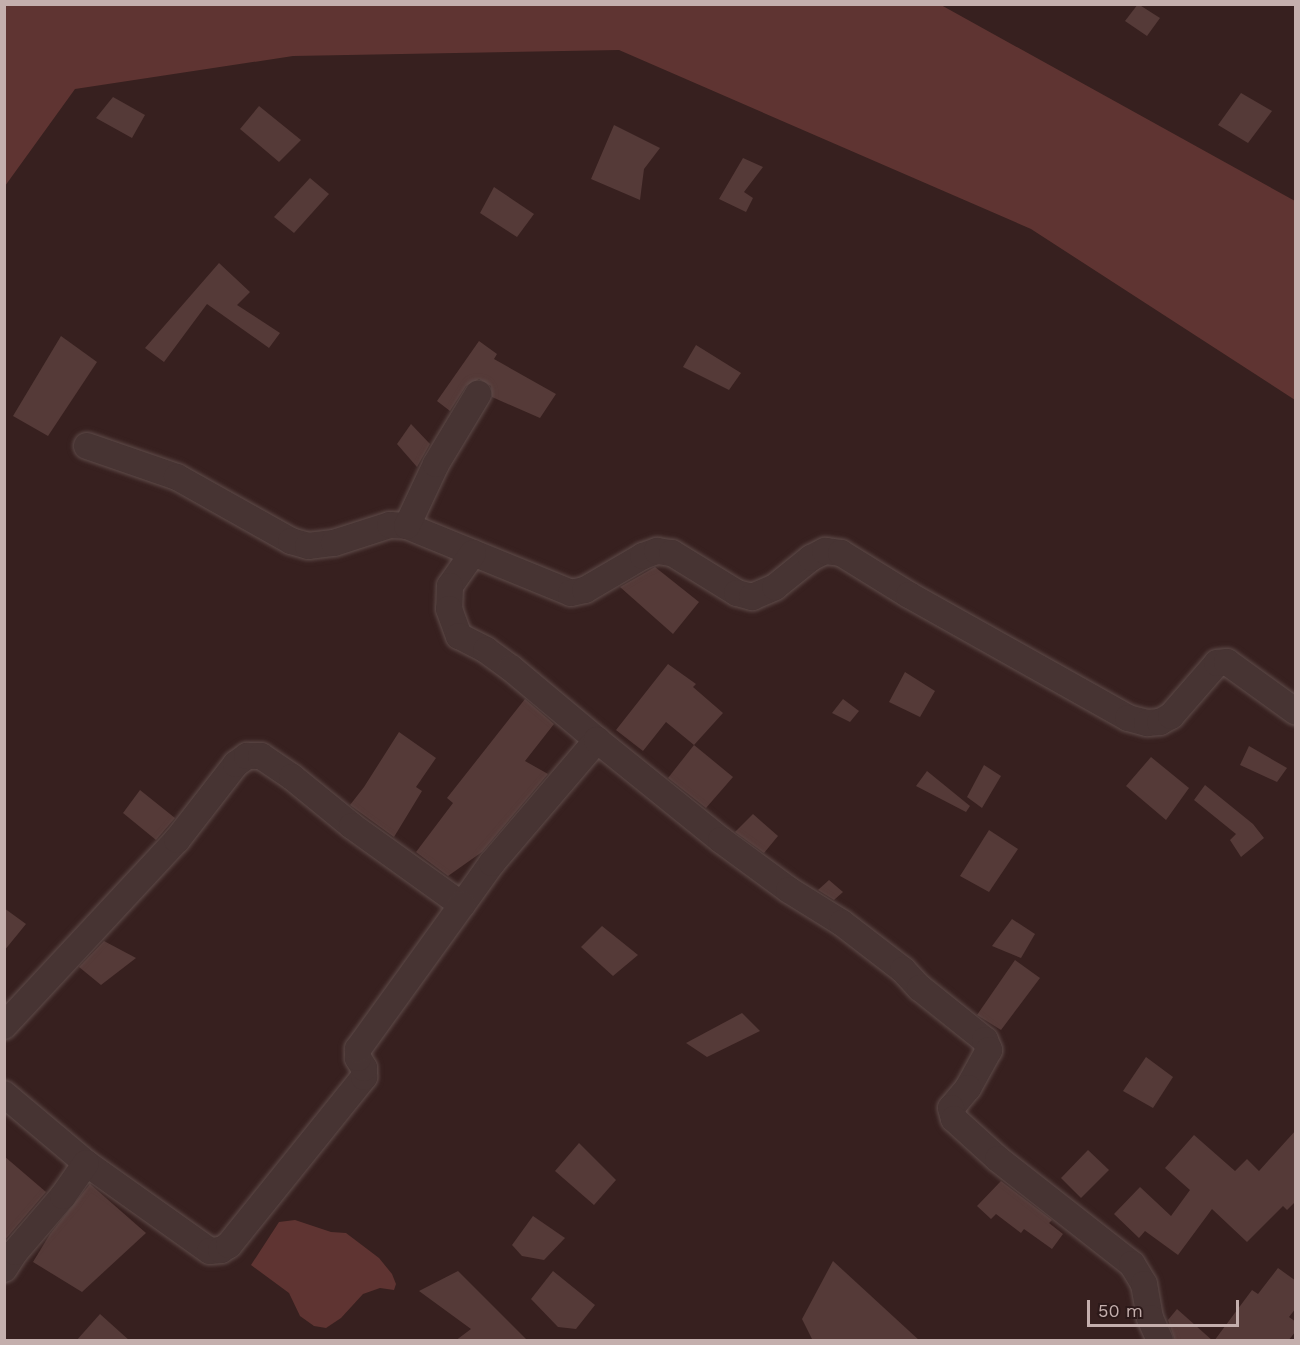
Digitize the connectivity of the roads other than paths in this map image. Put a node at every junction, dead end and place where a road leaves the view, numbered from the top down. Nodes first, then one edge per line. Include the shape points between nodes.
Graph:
1 (478, 394) dead end
2 (87, 446) dead end
3 (407, 526) junction
4 (472, 552) junction
5 (1296, 712) edge
6 (597, 740) junction
7 (462, 905) junction
8 (4, 1026) edge
9 (4, 1094) edge
10 (86, 1163) junction
11 (4, 1269) edge
12 (1160, 1341) edge

1 - 3 street via 436,464
2 - 3 street via 177,477 266,530 308,546 334,543 390,525
3 - 4 street
4 - 5 street via 571,593 585,590 643,556 657,551 672,553 737,593 752,597 775,586 811,558 825,551 841,552 909,595 1128,718 1147,723 1171,716 1216,663 1227,662
4 - 6 street via 450,586 449,609 459,636 511,668
6 - 7 street via 492,863
6 - 12 street via 789,891 842,923 903,969 920,988 986,1040 989,1050 968,1088 951,1108 954,1119 998,1159 1132,1263 1144,1284 1150,1318
7 - 8 street via 352,826 292,777 261,756 247,756 236,764 177,840
7 - 10 street via 358,1049 364,1077 229,1245 210,1251
9 - 10 street
10 - 11 street

